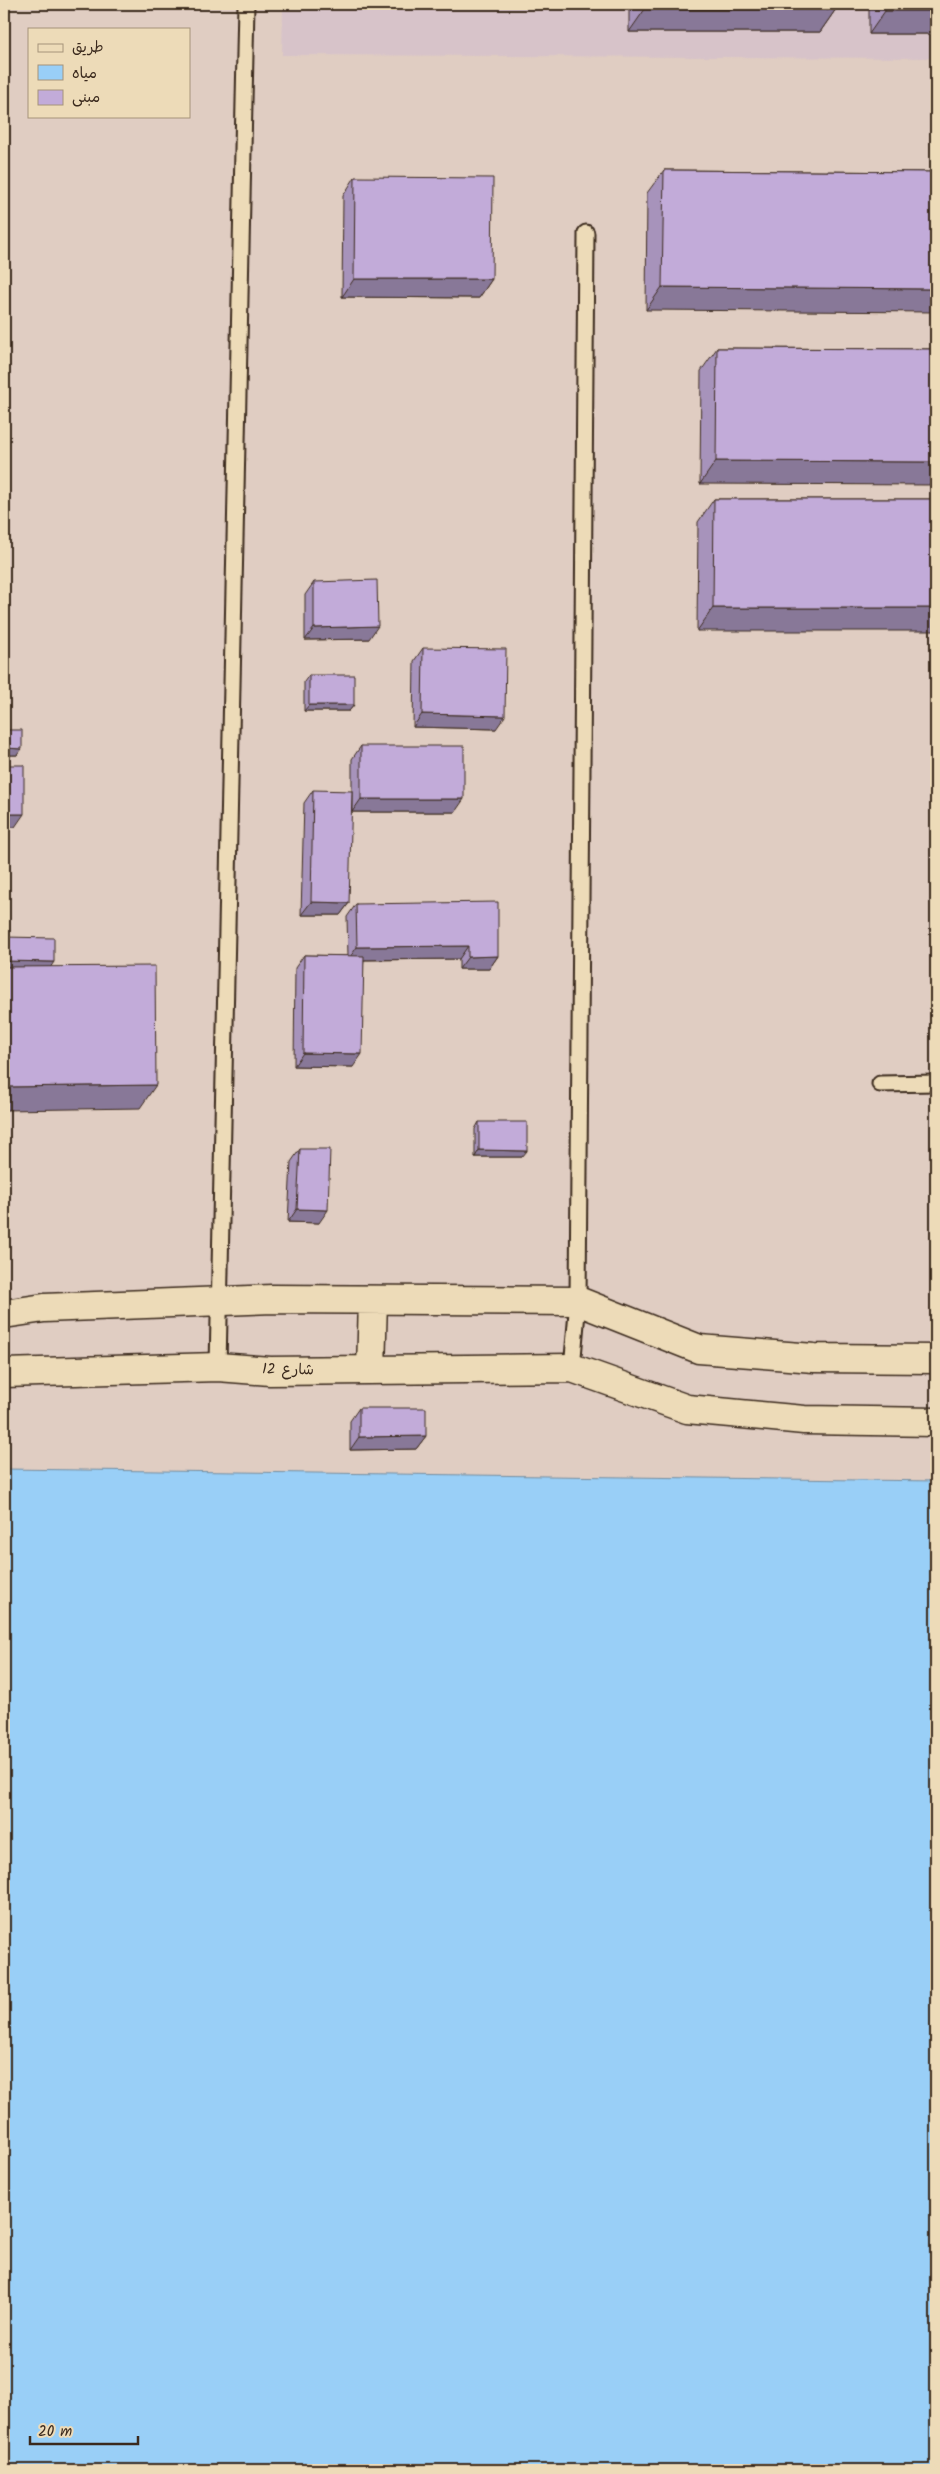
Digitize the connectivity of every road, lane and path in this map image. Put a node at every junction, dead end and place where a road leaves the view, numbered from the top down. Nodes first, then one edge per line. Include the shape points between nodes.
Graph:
1 (246, 4) edge
2 (586, 233) dead end
3 (936, 1083) edge
4 (880, 1084) dead end
5 (220, 1300) junction
6 (373, 1300) junction
7 (578, 1301) junction
8 (4, 1314) edge
9 (936, 1359) edge
10 (218, 1367) junction
11 (572, 1368) junction
12 (371, 1370) junction
13 (4, 1374) edge
14 (936, 1422) edge

1 - 5 lane
2 - 7 lane
3 - 4 lane
5 - 6 street
5 - 8 street via 44,1308
5 - 10 lane
6 - 7 street
6 - 12 street
7 - 9 street via 699,1349 814,1358
7 - 11 lane
10 - 12 street, شارع 12
10 - 13 street, شارع 12
11 - 12 street, شارع 12
11 - 14 street via 687,1409 804,1420

